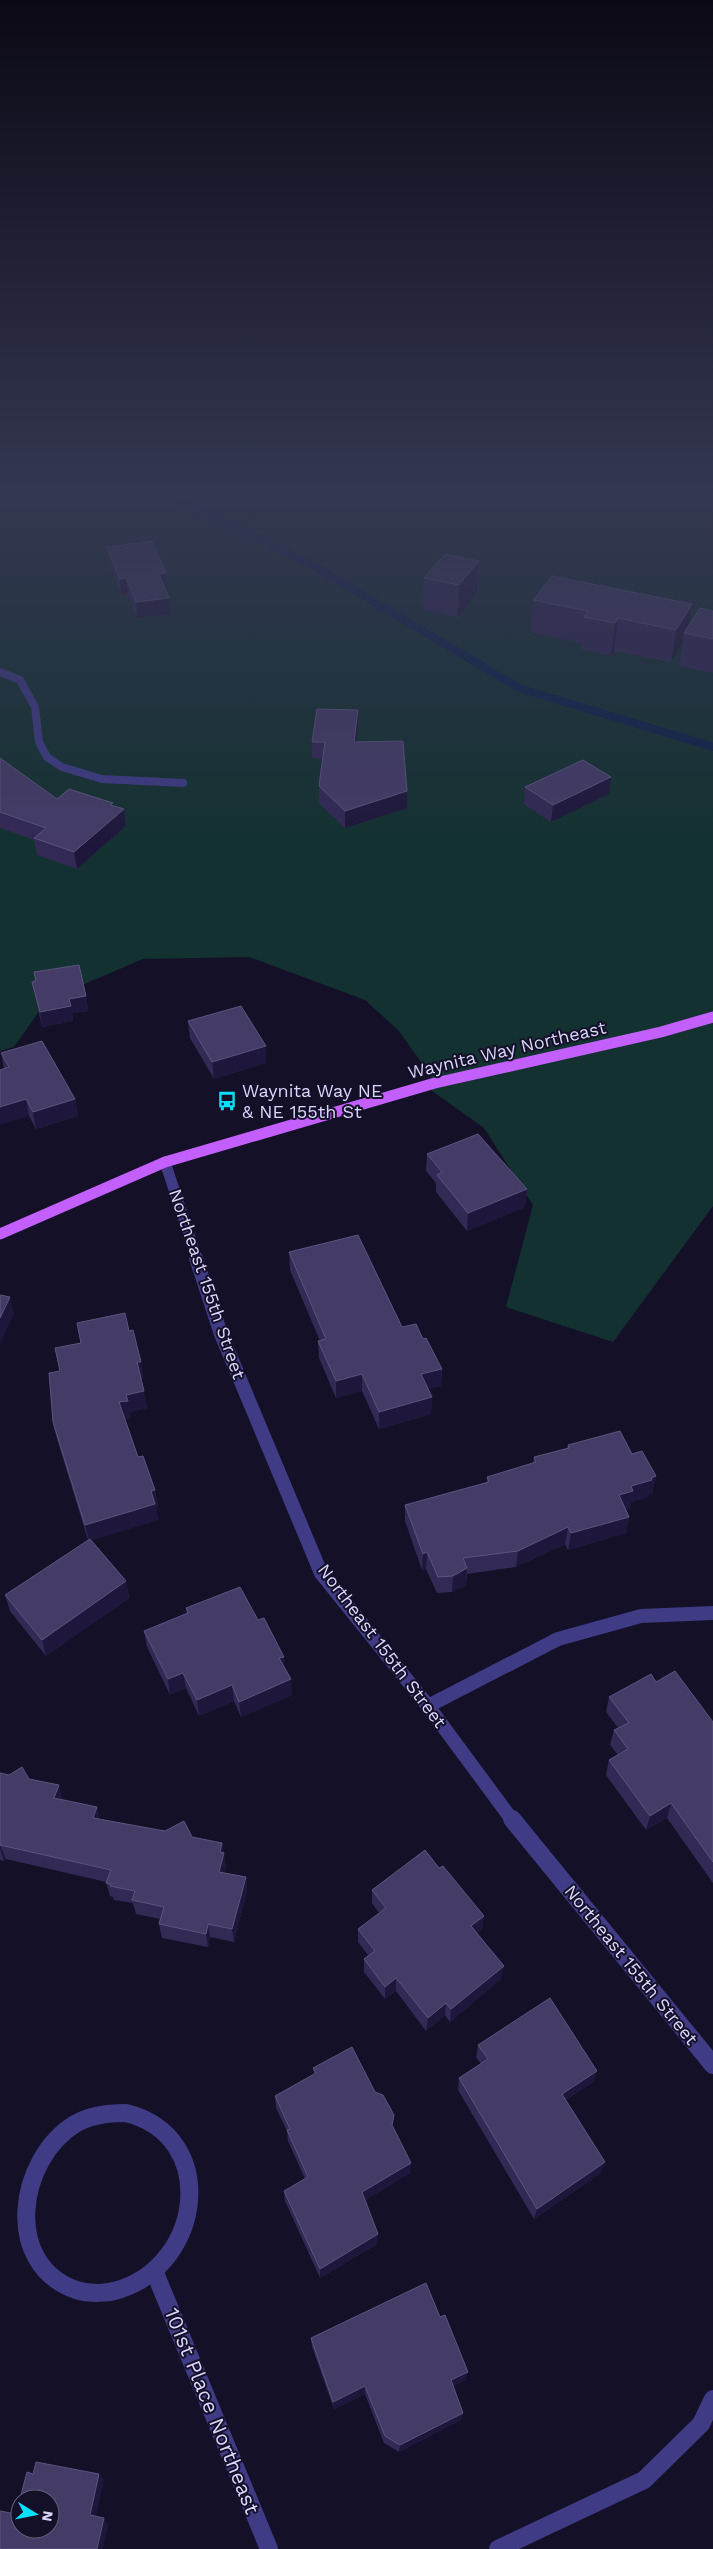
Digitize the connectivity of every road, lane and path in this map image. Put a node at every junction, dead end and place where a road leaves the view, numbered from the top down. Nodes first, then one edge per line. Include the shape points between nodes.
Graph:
1 (0, 672) edge
2 (183, 783) dead end
3 (713, 1017) edge
4 (165, 1162) junction
5 (0, 1234) edge
6 (713, 1613) edge
7 (428, 1706) junction
8 (713, 2065) edge
9 (154, 2273) junction
10 (713, 2399) edge
11 (269, 2549) edge
12 (498, 2549) edge

1 - 2 street via 20,680 36,709 39,742 48,759 65,770 127,782
3 - 4 main road, Waynita Way Northeast via 661,1032 435,1083
4 - 5 main road, Waynita Way Northeast
4 - 7 street, Northeast 155th Street via 221,1334 322,1573
6 - 7 street via 641,1616 558,1639
7 - 8 street, Northeast 155th Street via 516,1824
9 - 9 street via 129,2288 101,2294 74,2290 51,2275 35,2253 26,2226 26,2196 35,2167 52,2143 74,2124 100,2114 126,2113 151,2121 172,2138 185,2162 190,2191 187,2221 175,2250
9 - 11 street, 101st Place Northeast
10 - 12 street via 701,2424 644,2480

